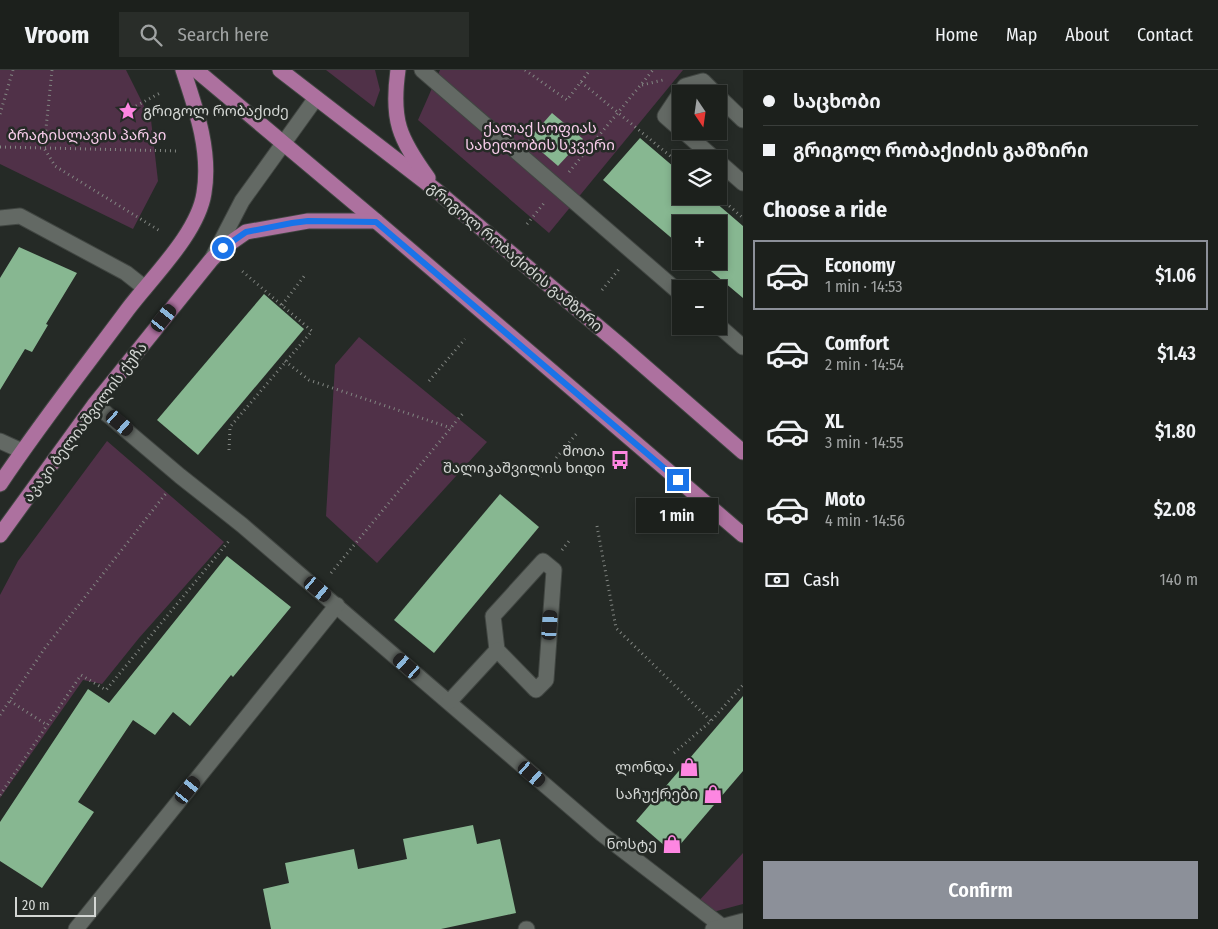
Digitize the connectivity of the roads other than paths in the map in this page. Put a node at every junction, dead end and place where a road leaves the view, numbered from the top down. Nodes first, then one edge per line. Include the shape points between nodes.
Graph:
1 (183, 70) edge
2 (196, 70) edge
3 (280, 70) edge
4 (398, 70) edge
5 (422, 70) edge
6 (688, 85) edge
7 (706, 85) edge
8 (316, 98) junction
9 (672, 106) edge
10 (728, 106) edge
11 (743, 120) edge
12 (672, 122) edge
13 (693, 140) edge
14 (284, 144) junction
15 (705, 150) edge
16 (727, 169) edge
17 (743, 183) edge
18 (437, 191) junction
19 (0, 218) edge
20 (376, 222) junction
21 (211, 260) junction
22 (672, 286) edge
23 (144, 288) junction
24 (727, 333) edge
25 (743, 347) edge
26 (95, 404) junction
27 (0, 441) edge
28 (22, 451) junction
29 (743, 452) edge
30 (0, 484) edge
31 (0, 535) edge
32 (743, 535) edge
33 (337, 605) junction
34 (496, 650) junction
35 (449, 702) junction
36 (743, 921) edge
37 (717, 928) edge
38 (76, 929) edge

1 - 23 main road, აკაკი ბელიაშვილის ქუჩა via 201,130 206,176 204,194 190,232
2 - 14 main road
3 - 8 main road, გრიგოლ რობაქიძის გამზირი
4 - 18 main road via 396,113 400,134
5 - 22 lane
6 - 7 lane via 702,81
8 - 14 lane
8 - 18 main road, გრიგოლ რობაქიძის გამზირი
9 - 12 lane via 665,116
10 - 11 lane
13 - 15 lane
14 - 20 main road
14 - 21 lane via 242,201
16 - 17 lane
18 - 29 main road, გრიგოლ რობაქიძის გამზირი
19 - 23 lane via 20,216 126,273
20 - 21 main road, აკაკი ბელიაშვილის ქუჩა via 308,221 246,232
20 - 32 main road
21 - 26 main road, აკაკი ბელიაშვილის ქუჩა
23 - 28 main road, აკაკი ბელიაშვილის ქუჩა
24 - 25 lane
26 - 31 main road, აკაკი ბელიაშვილის ქუჩა
26 - 33 lane
27 - 28 lane
28 - 30 main road, აკაკი ბელიაშვილის ქუჩა
33 - 35 lane
33 - 38 lane
34 - 34 lane via 493,616 543,562 554,570 546,680 536,690
34 - 35 lane
35 - 37 lane
36 - 37 lane

